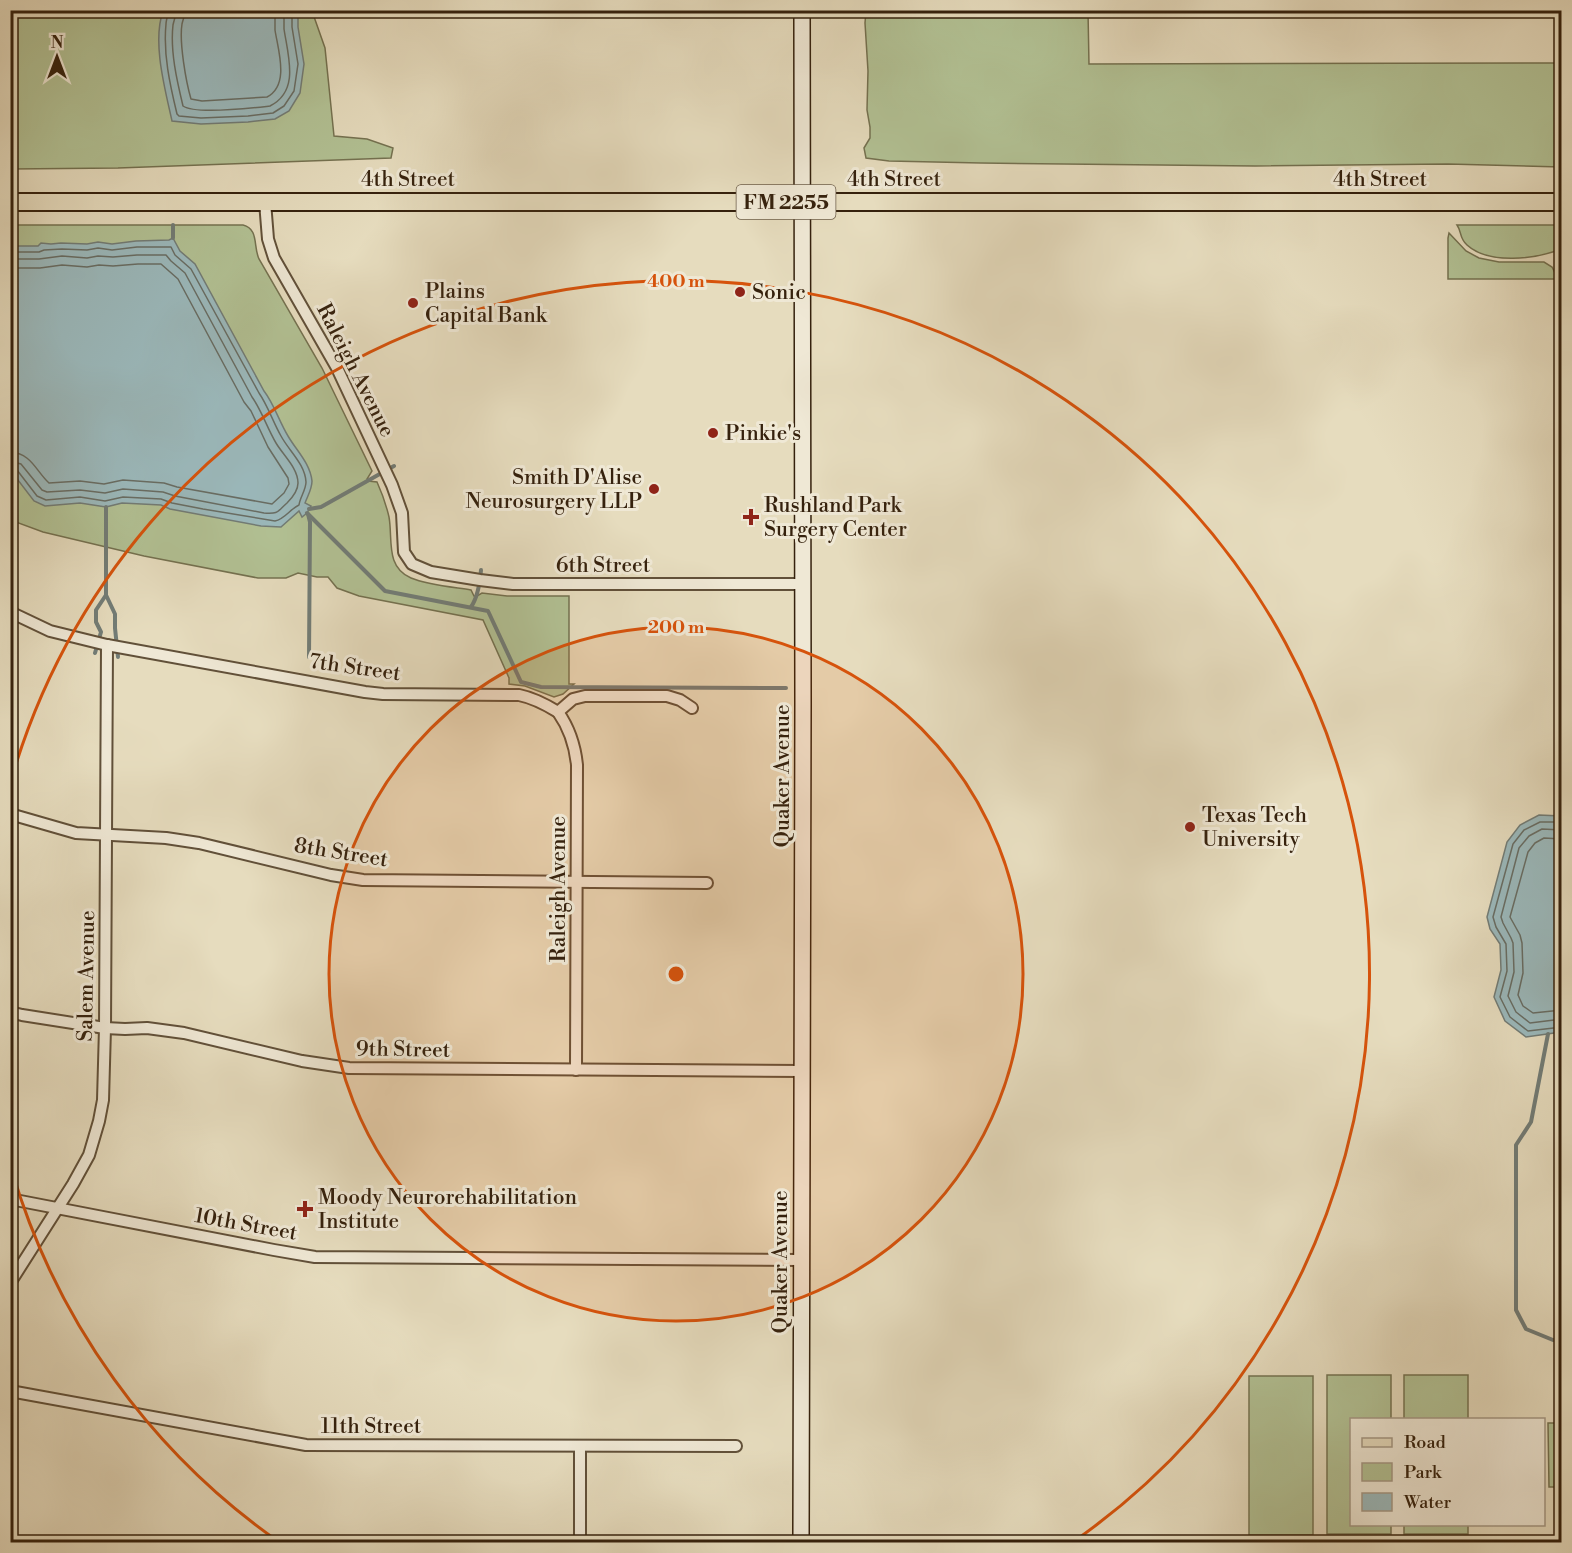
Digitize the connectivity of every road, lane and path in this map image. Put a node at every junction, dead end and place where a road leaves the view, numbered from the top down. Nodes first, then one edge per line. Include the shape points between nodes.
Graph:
1 (802, 10) edge
2 (10, 202) edge
3 (265, 202) junction
4 (803, 202) junction
5 (1562, 202) edge
6 (408, 558) joint
7 (803, 584) junction
8 (10, 612) edge
9 (107, 645) junction
10 (692, 708) dead end
11 (558, 712) junction
12 (10, 814) edge
13 (106, 835) junction
14 (578, 883) junction
15 (707, 883) dead end
16 (10, 1012) edge
17 (105, 1028) junction
18 (576, 1070) junction
19 (801, 1071) junction
20 (10, 1199) edge
21 (57, 1208) junction
22 (801, 1260) junction
23 (10, 1283) edge
24 (10, 1391) edge
25 (580, 1446) junction
26 (736, 1446) dead end
27 (580, 1542) edge
28 (801, 1542) edge

1 - 4 main road, Quaker Avenue
2 - 3 main road, 4th Street / FM 2255
3 - 4 main road, 4th Street / FM 2255
3 - 6 street, Raleigh Avenue via 274,258 338,368 392,485 402,513 404,552
4 - 5 main road, 4th Street / FM 2255
4 - 7 main road, Quaker Avenue
6 - 7 street, 6th Street via 412,564 431,572 513,584
7 - 19 main road, Quaker Avenue
8 - 9 street, 7th Street via 50,631
9 - 11 street, 7th Street via 383,694 519,695
9 - 13 street, Salem Avenue
10 - 11 street via 667,696 585,696 573,699
11 - 14 street, Raleigh Avenue via 573,739 577,765
12 - 13 street, 8th Street via 76,833
13 - 14 street, 8th Street via 199,843 363,880
13 - 17 street, Salem Avenue
14 - 15 street, 8th Street
14 - 18 street, Raleigh Avenue
16 - 17 street, 9th Street
17 - 18 street, 9th Street via 184,1033 333,1066
17 - 21 street, Salem Avenue via 99,1121 88,1155
18 - 19 street, 9th Street
19 - 22 main road, Quaker Avenue
20 - 21 street, 10th Street
21 - 22 street, 10th Street via 315,1257
21 - 23 street, Salem Avenue
22 - 28 main road, Quaker Avenue
24 - 25 street, 11th Street via 306,1445
25 - 26 street, 11th Street
25 - 27 street

